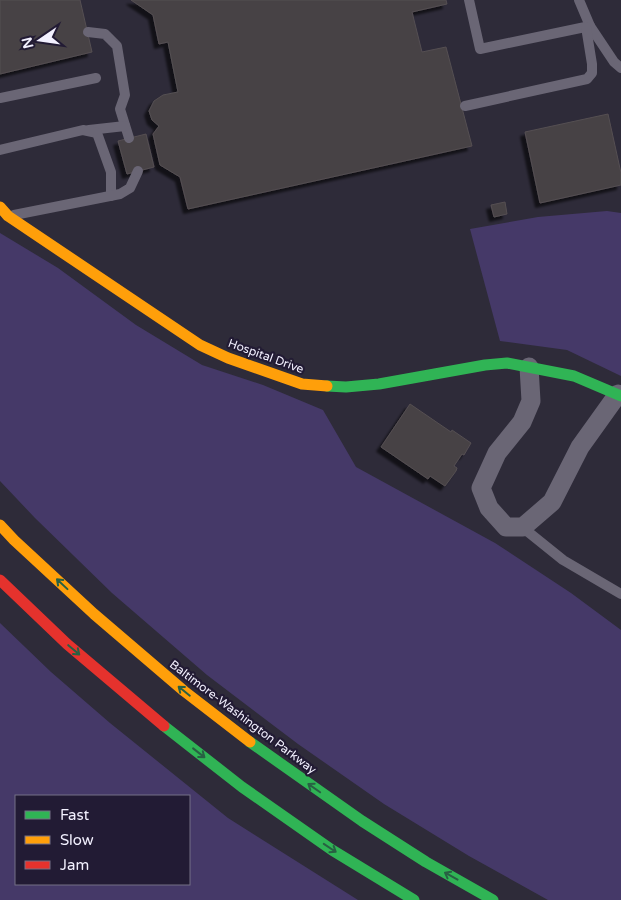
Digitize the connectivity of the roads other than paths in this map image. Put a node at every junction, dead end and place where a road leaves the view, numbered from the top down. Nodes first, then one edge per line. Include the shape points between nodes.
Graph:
1 (579, 0) edge
2 (473, 1) edge
3 (588, 27) junction
4 (88, 32) dead end
5 (621, 68) edge
6 (96, 78) dead end
7 (0, 98) edge
8 (464, 106) dead end
9 (125, 126) junction
10 (83, 130) junction
11 (129, 138) dead end
12 (0, 150) edge
13 (138, 171) dead end
14 (111, 196) junction
15 (4, 212) edge
16 (530, 367) junction
17 (620, 395) edge
18 (0, 525) edge
19 (522, 527) junction
20 (0, 580) edge
21 (621, 594) edge
22 (414, 900) edge
23 (493, 900) edge

1 - 3 lane
2 - 3 lane via 480,49
3 - 5 lane
3 - 8 lane via 592,73 587,79
4 - 9 lane via 105,34 118,46 125,95 120,109
6 - 7 lane
9 - 10 lane
9 - 11 lane
10 - 12 lane
10 - 14 lane via 97,133 111,172
13 - 14 lane via 130,188
14 - 15 lane
15 - 16 main road, Hospital Drive via 200,345 302,384 346,387 485,365 507,363
16 - 17 main road, Hospital Drive via 574,376
16 - 19 street via 531,401 522,422 497,453 481,488 489,508 506,527
17 - 19 street via 580,447 552,502
23 -> 18 main road, Baltimore-Washington Parkway via 362,821 264,753 184,691 94,614
19 - 21 lane via 563,560
20 -> 22 main road via 74,650 242,787 332,850

